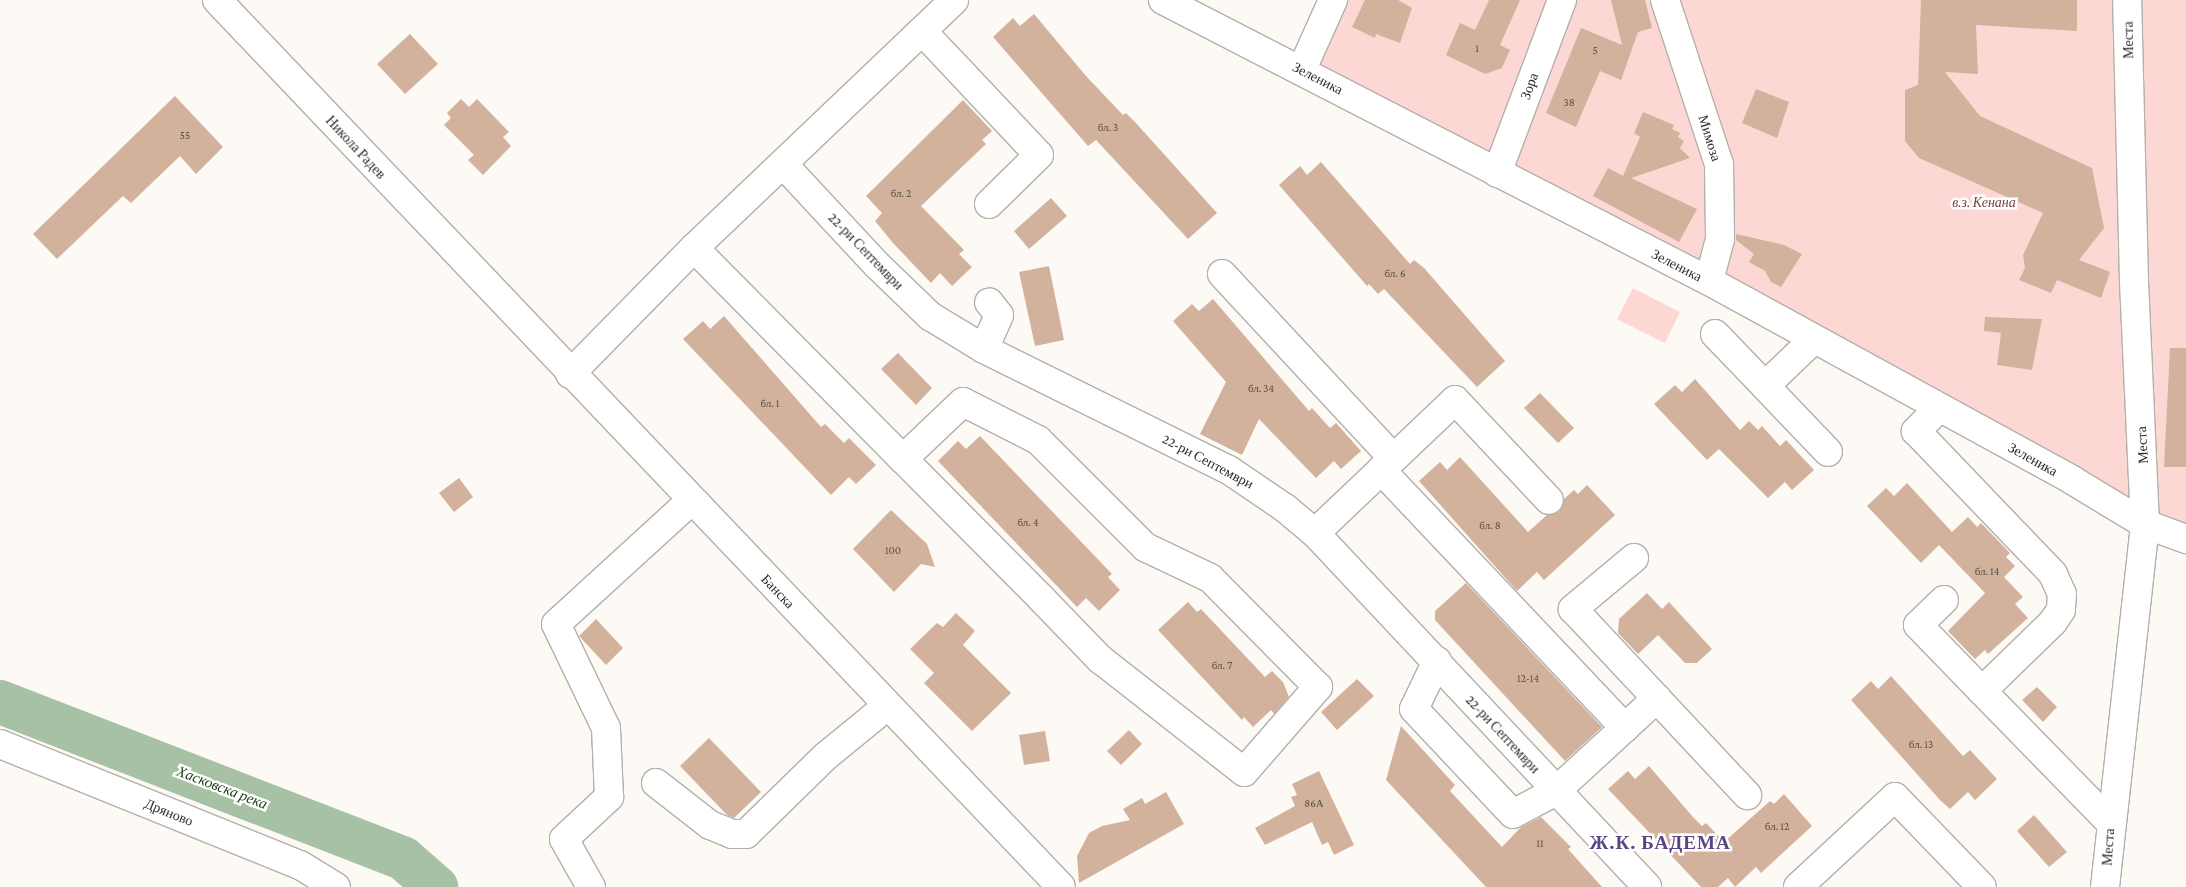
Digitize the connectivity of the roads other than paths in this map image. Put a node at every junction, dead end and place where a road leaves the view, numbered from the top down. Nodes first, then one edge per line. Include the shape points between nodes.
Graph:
1 (217, 0) edge
2 (954, 0) edge
3 (1163, 0) edge
4 (1333, 0) edge
5 (1562, 0) edge
6 (1665, 0) edge
7 (2127, 0) edge
8 (922, 31) junction
9 (1302, 70) junction
10 (783, 164) junction
11 (1497, 173) junction
12 (989, 204) dead end
13 (694, 248) junction
14 (1222, 274) dead end
15 (1709, 281) junction
16 (495, 295) joint
17 (989, 302) dead end
18 (1715, 334) dead end
19 (1813, 340) junction
20 (984, 349) junction
21 (570, 374) junction
22 (1765, 386) junction
23 (1940, 408) junction
24 (1828, 452) dead end
25 (903, 459) junction
26 (1387, 464) junction
27 (692, 500) junction
28 (1548, 500) dead end
29 (2145, 524) junction
30 (1315, 533) junction
31 (2186, 539) edge
32 (1634, 558) dead end
33 (1944, 600) dead end
34 (1437, 661) junction
35 (1982, 691) junction
36 (1657, 698) junction
37 (887, 706) junction
38 (1625, 728) junction
39 (0, 744) edge
40 (656, 783) dead end
41 (1556, 791) junction
42 (1747, 795) dead end
43 (2110, 822) junction
44 (1639, 884) edge
45 (336, 887) edge
46 (591, 887) edge
47 (1061, 887) edge
48 (1798, 887) edge
49 (1982, 887) edge
50 (2105, 887) edge

1 - 16 street, Никола Радев
2 - 8 street
3 - 9 street, Зеленика
4 - 9 street
5 - 11 street, Зора
6 - 15 street, Мимоза via 1719,164 1720,239
7 - 29 street, Места via 2134,280
8 - 10 street
8 - 12 street via 1039,155
9 - 11 street, Зеленика
10 - 13 street
10 - 20 street, 22-ри Септември via 877,265 930,316
11 - 15 street, Зеленика
13 - 21 street
13 - 25 street
14 - 26 street
15 - 19 street, Зеленика
16 - 21 street, Банска
17 - 20 street via 999,314
18 - 22 street
19 - 22 street
19 - 23 street, Зеленика
20 - 30 street, 22-ри Септември via 1229,470 1259,487
21 - 27 street, Банска
22 - 24 street
23 - 29 street, Зеленика
23 - 35 street via 1916,431 2053,574 2062,594 2061,610 2053,622
25 - 25 street via 963,402 1038,440 1145,547 1210,578 1318,687 1244,772 1100,659
26 - 28 street via 1455,400
26 - 30 street
26 - 38 street
27 - 37 street, Банска
27 - 46 street via 556,624 606,728 609,797 564,839
29 - 31 street, Зеленика
29 - 43 street, Места
30 - 34 street, 22-ри Септември
32 - 36 street via 1574,609
33 - 35 street via 1918,625
34 - 41 street, 22-ри Септември
34 - 41 street via 1414,709 1513,814
35 - 43 street
36 - 38 street
36 - 42 street
37 - 40 street via 826,756 746,834 732,834 710,825
37 - 47 street, Банска
38 - 41 street
39 - 45 street, Дряново via 300,865
41 - 44 street, 22-ри Септември
43 - 50 street, Места
48 - 49 street via 1895,797

